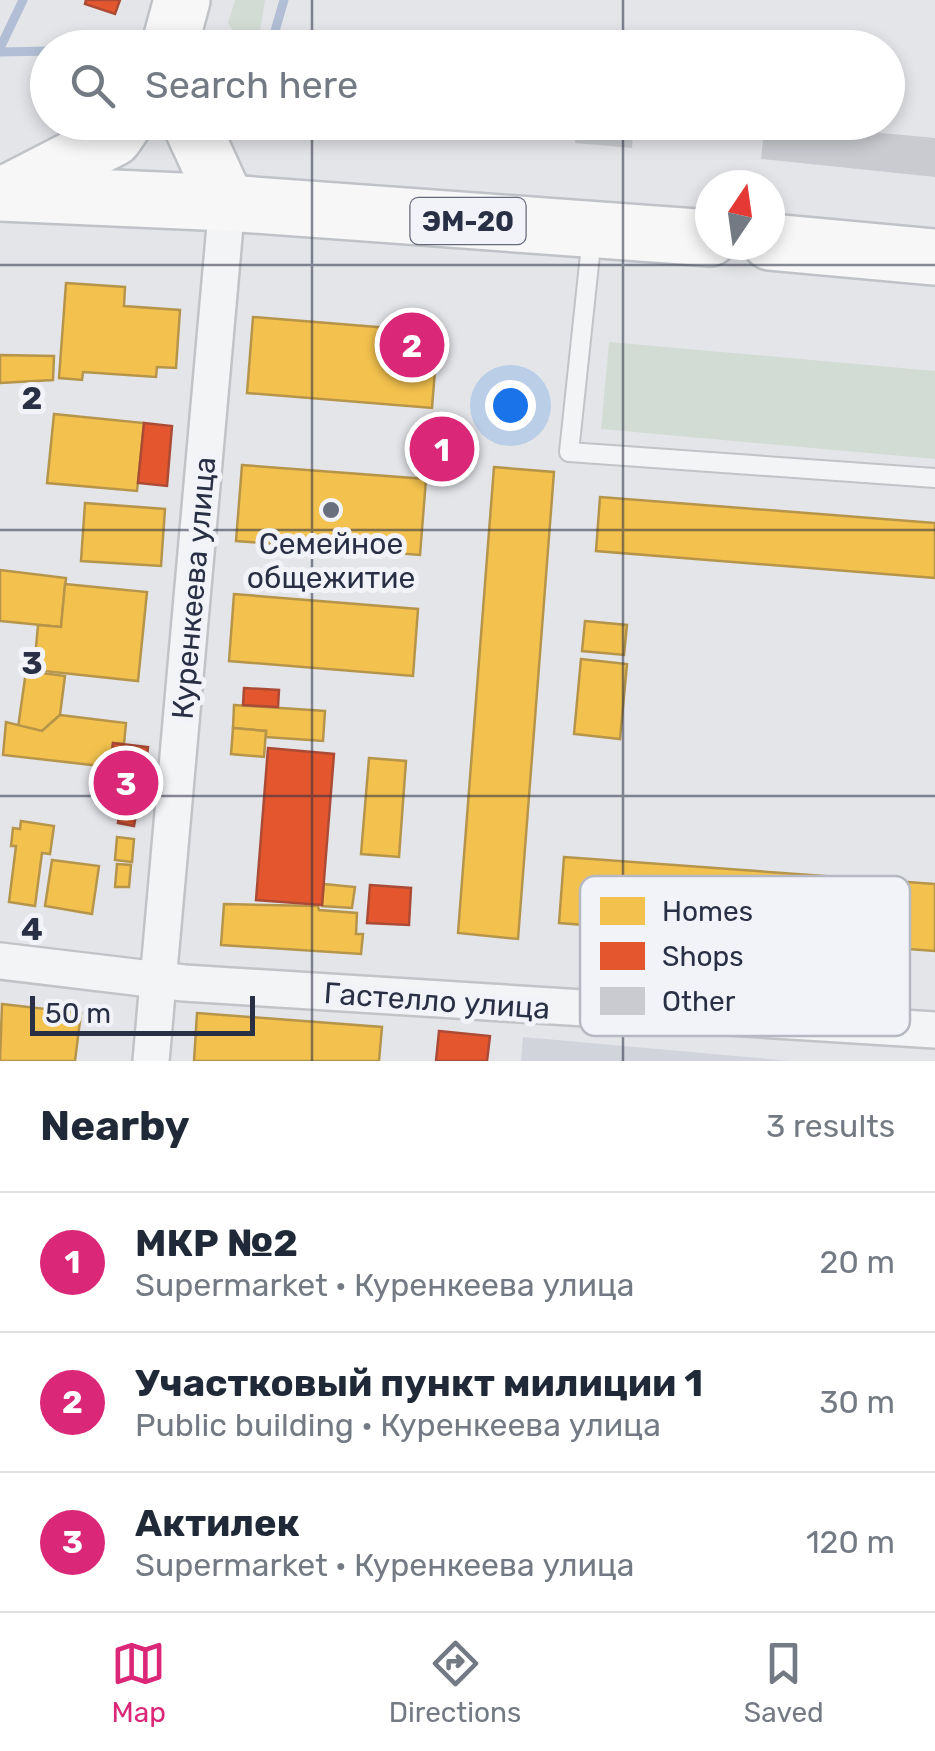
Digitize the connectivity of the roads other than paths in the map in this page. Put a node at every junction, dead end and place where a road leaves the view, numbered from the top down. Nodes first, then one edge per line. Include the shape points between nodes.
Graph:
1 (182, 0) edge
2 (174, 30) edge
3 (110, 140) edge
4 (198, 140) edge
5 (1, 188) edge
6 (227, 204) junction
7 (592, 230) junction
8 (695, 237) edge
9 (785, 243) edge
10 (935, 257) edge
11 (935, 478) edge
12 (0, 961) edge
13 (158, 980) junction
14 (580, 1011) edge
15 (910, 1029) edge
16 (935, 1030) edge
17 (151, 1061) edge

1 - 2 main road
3 - 5 main road via 54,172
4 - 6 main road, Куренкеева улица
5 - 6 main road, ЭМ-20
6 - 7 main road, ЭМ-20
6 - 13 street, Куренкеева улица
7 - 8 main road, ЭМ-20
7 - 11 lane via 568,452
9 - 10 main road
12 - 13 street, Гастелло улица
13 - 14 street, Гастелло улица
13 - 17 street, Куренкеева улица
15 - 16 street, Гастелло улица

